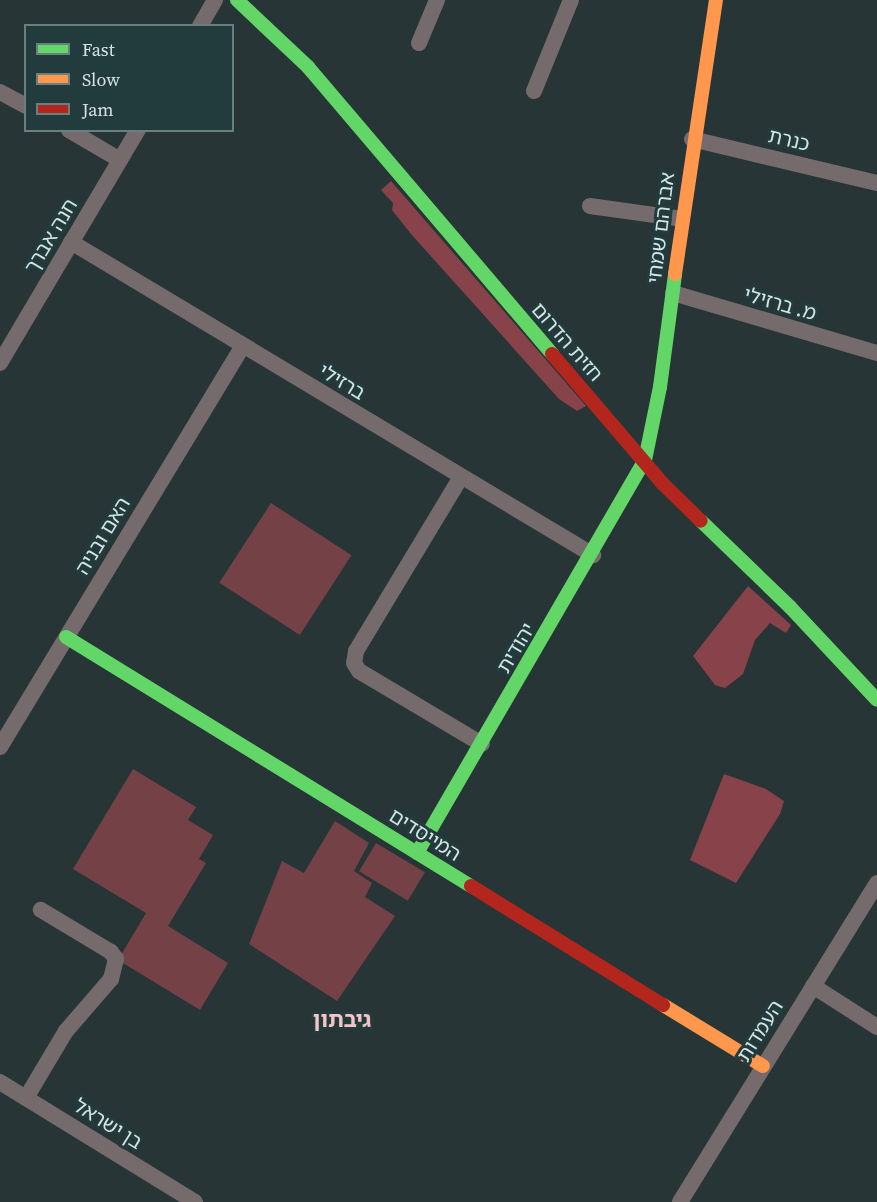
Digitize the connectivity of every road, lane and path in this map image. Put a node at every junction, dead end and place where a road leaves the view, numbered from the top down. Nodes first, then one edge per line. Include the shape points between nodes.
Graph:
1 (215, 0) edge
2 (237, 0) edge
3 (437, 0) edge
4 (571, 0) edge
5 (716, 0) edge
6 (201, 24) edge
7 (419, 43) dead end
8 (534, 91) dead end
9 (0, 92) edge
10 (24, 105) edge
11 (72, 132) edge
12 (137, 132) edge
13 (692, 138) junction
14 (120, 160) junction
15 (877, 183) edge
16 (590, 206) dead end
17 (682, 219) junction
18 (72, 242) junction
19 (673, 293) junction
20 (242, 347) junction
21 (877, 353) edge
22 (0, 363) edge
23 (645, 460) junction
24 (461, 477) junction
25 (593, 555) junction
26 (66, 637) junction
27 (877, 699) edge
28 (482, 744) junction
29 (0, 747) edge
30 (417, 853) junction
31 (877, 883) edge
32 (41, 910) dead end
33 (813, 986) junction
34 (877, 1027) edge
35 (763, 1066) junction
36 (0, 1082) edge
37 (26, 1098) junction
38 (195, 1202) edge
39 (680, 1202) edge

1 - 6 street
2 - 23 street, חזית הדרום via 308,67 436,222
3 - 7 street
4 - 8 street
5 - 13 street, אברהם שמחי
9 - 10 street
11 - 14 street
12 - 14 street, חנה אברך
13 - 15 street, כנרת
13 - 17 street, אברהם שמחי
14 - 18 street, חנה אברך
16 - 17 street
17 - 19 street, אברהם שמחי
18 - 20 street, ברזילי
18 - 22 street, חנה אברך
19 - 21 street, מ. ברזילי
19 - 23 street, אברהם שמחי
20 - 24 street, ברזילי
20 - 26 street, האם ובניה
23 - 25 street, יהודית
23 - 27 street, חזית הדרום via 662,483 790,607
24 - 25 street, ברזילי
24 - 28 street via 356,651 354,663 359,671
25 - 28 street, יהודית
26 - 29 street, האם ובניה
26 - 30 street, המייסדים
28 - 30 street, יהודית
30 - 35 street, המייסדים
31 - 33 street, העמדות
32 - 37 street via 111,952 116,959 111,979 66,1031
33 - 34 street
33 - 35 street, העמדות
35 - 39 street, העמדות
36 - 37 street, בן ישראל
37 - 38 street, בן ישראל

